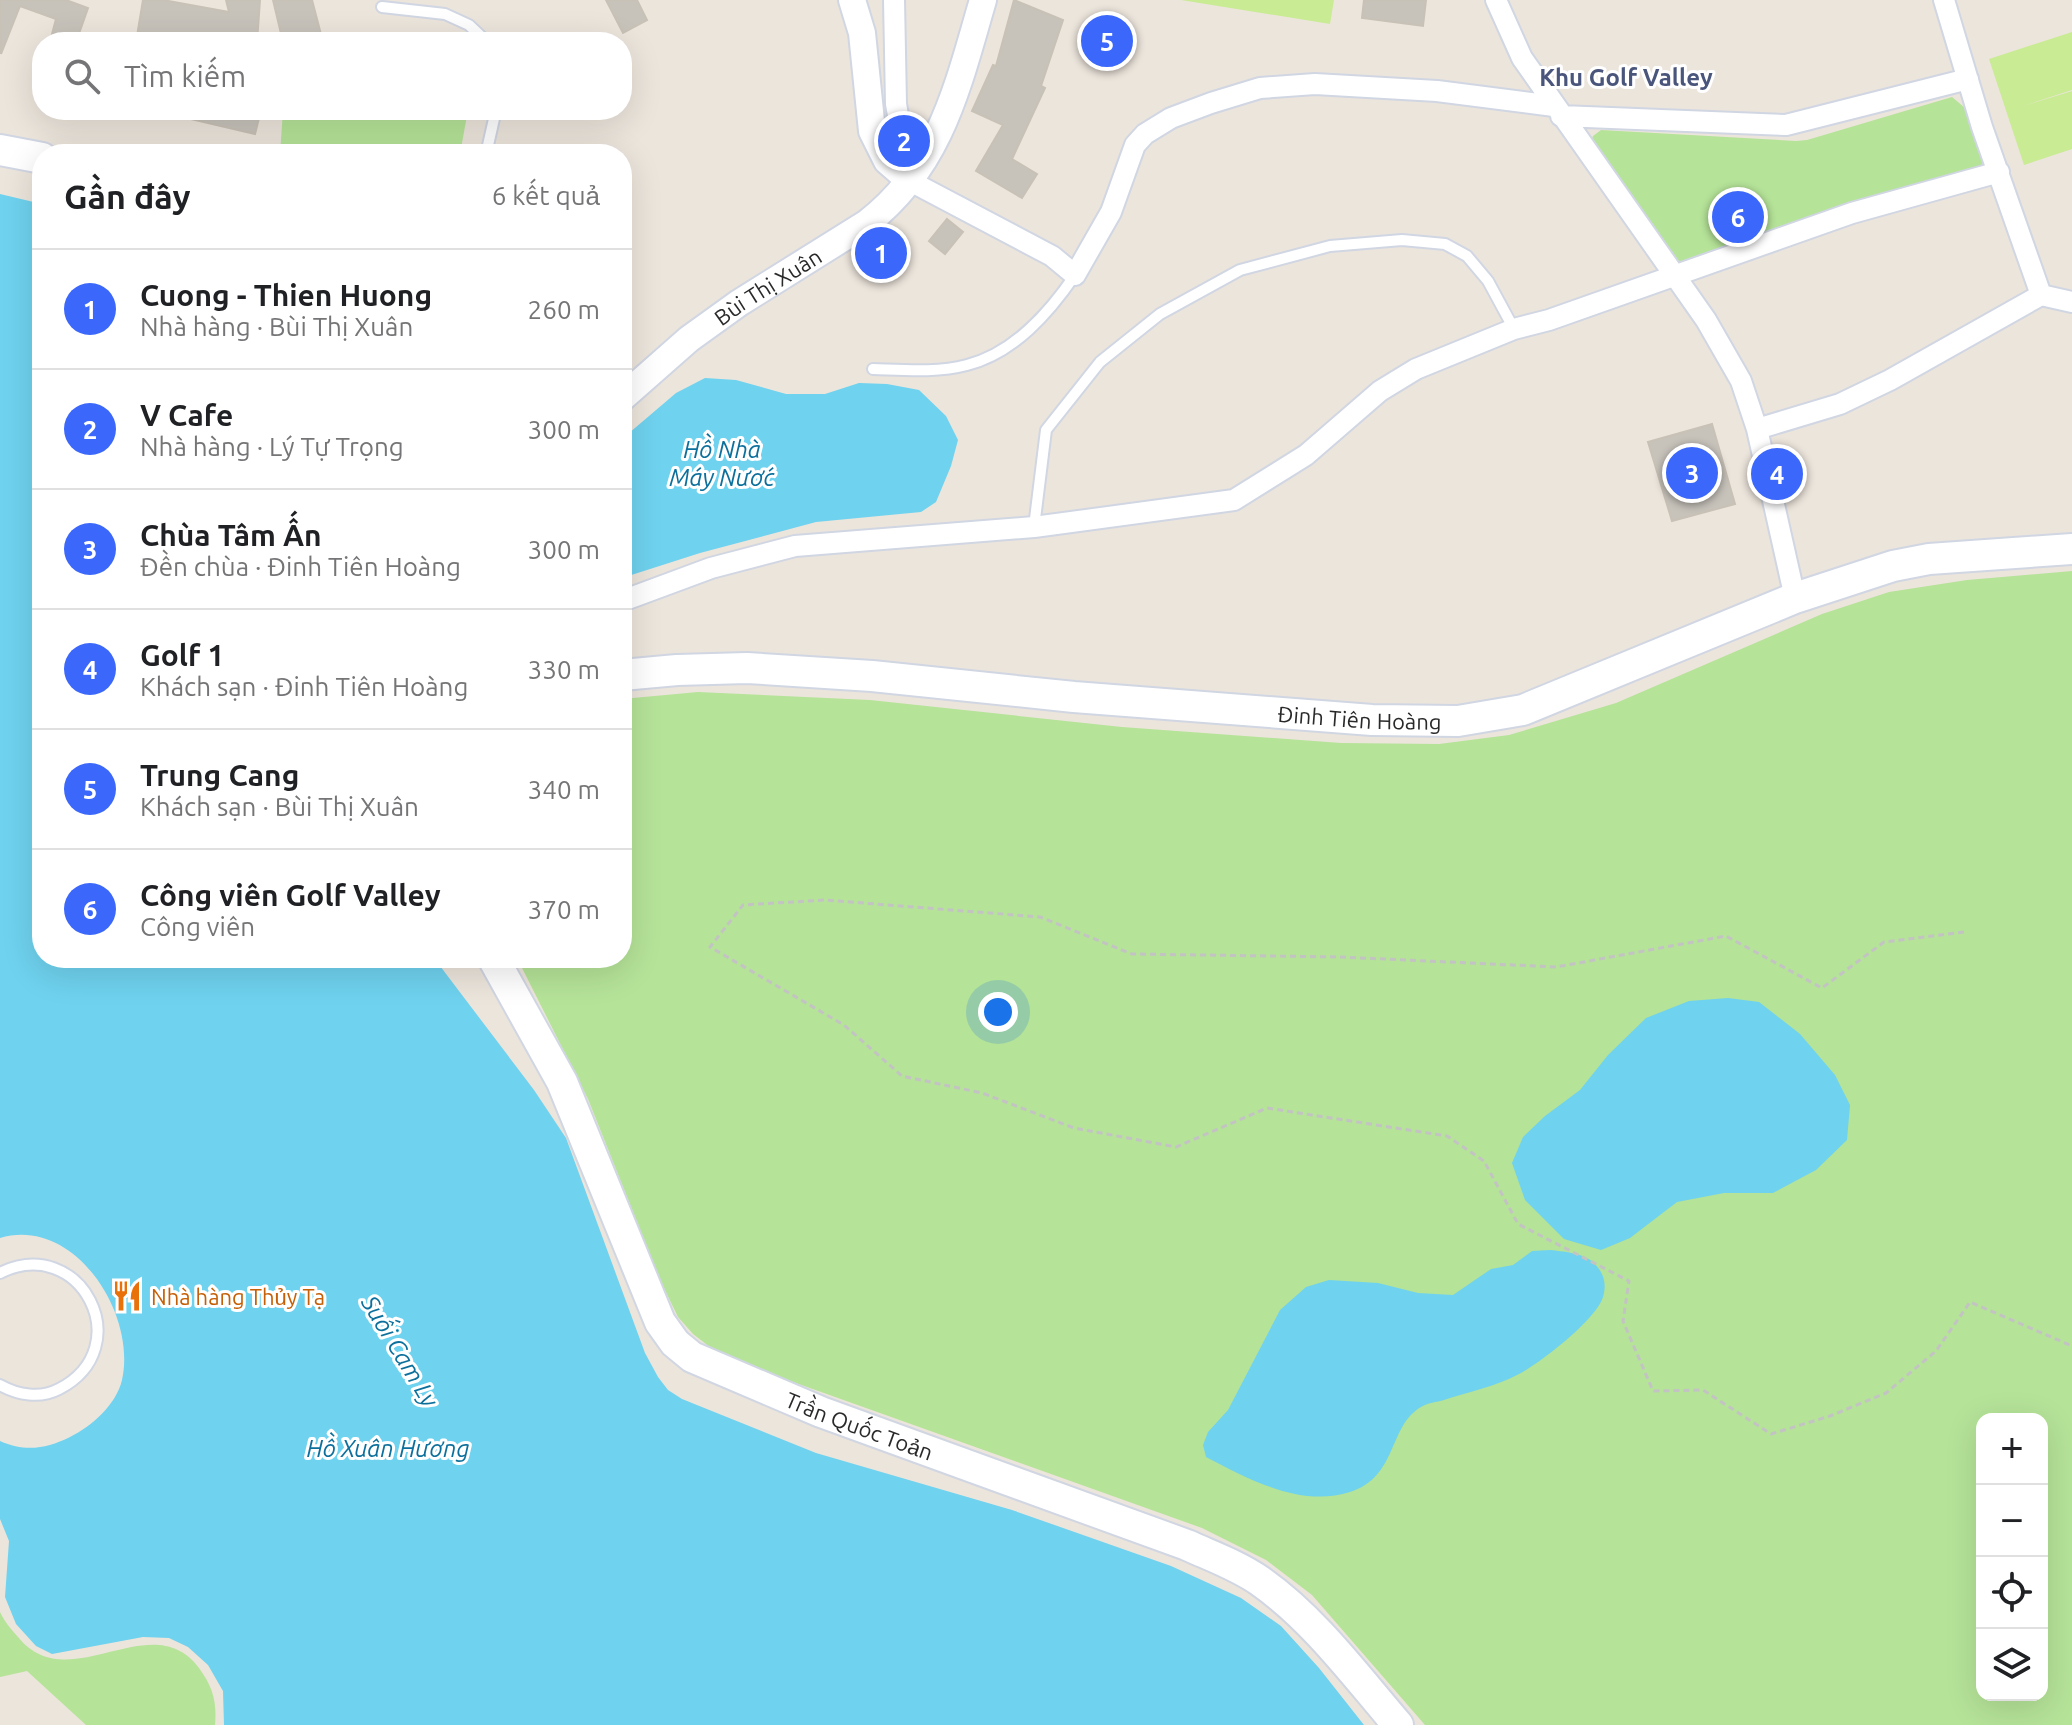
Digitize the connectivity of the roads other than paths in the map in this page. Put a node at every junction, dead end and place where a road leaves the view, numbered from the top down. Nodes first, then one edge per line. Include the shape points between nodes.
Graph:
1 (852, 0) edge
2 (894, 0) edge
3 (983, 0) edge
4 (1496, 0) edge
5 (1944, 0) edge
6 (382, 7) dead end
7 (476, 32) edge
8 (1968, 79) junction
9 (1558, 111) junction
10 (494, 120) edge
11 (488, 144) edge
12 (0, 150) edge
13 (32, 156) edge
14 (1999, 172) junction
15 (910, 181) junction
16 (1075, 275) junction
17 (1676, 276) junction
18 (2041, 295) junction
19 (2072, 302) edge
20 (1514, 329) junction
21 (873, 369) dead end
22 (632, 389) edge
23 (1757, 429) junction
24 (1034, 527) junction
25 (2072, 549) edge
26 (632, 597) edge
27 (1795, 598) junction
28 (632, 674) edge
29 (499, 968) edge
30 (0, 1273) edge
31 (0, 1385) edge
32 (1398, 1725) edge

1 - 15 street via 862,33 872,131 887,161
2 - 15 street via 896,104
3 - 15 street, Bùi Thị Xuân via 935,144
4 - 9 street via 1522,58
5 - 8 street
6 - 7 lane via 445,14
8 - 9 street via 1786,125
8 - 14 street
9 - 16 street via 1437,91 1315,84 1260,88 1211,103 1171,118 1135,145 1111,212
9 - 17 street
10 - 11 lane
12 - 13 main road
14 - 17 street via 1852,213
14 - 18 street
15 - 16 street via 1052,256
15 - 22 street, Bùi Thị Xuân via 867,223 739,303
16 - 21 lane via 1055,304 1018,339 986,358 959,367
17 - 20 street
17 - 23 street via 1741,381
18 - 19 street
18 - 23 street via 1840,404
20 - 24 street via 1416,369 1380,391 1306,455 1234,500
20 - 24 lane via 1481,272 1467,256 1445,244 1402,240 1330,246 1240,270 1160,314 1091,373 1046,430
23 - 27 street
24 - 26 street via 795,546 711,568
25 - 27 main road, Đinh Tiên Hoàng via 1929,559
27 - 28 main road, Đinh Tiên Hoàng via 1523,710 1458,721 1372,720 747,668
29 - 32 main road, Trần Quốc Toản via 562,1082 660,1322 692,1357 821,1412 1235,1566 1310,1624
30 - 31 lane via 23,1265 64,1272 93,1304 98,1325 88,1366 73,1382 33,1395

